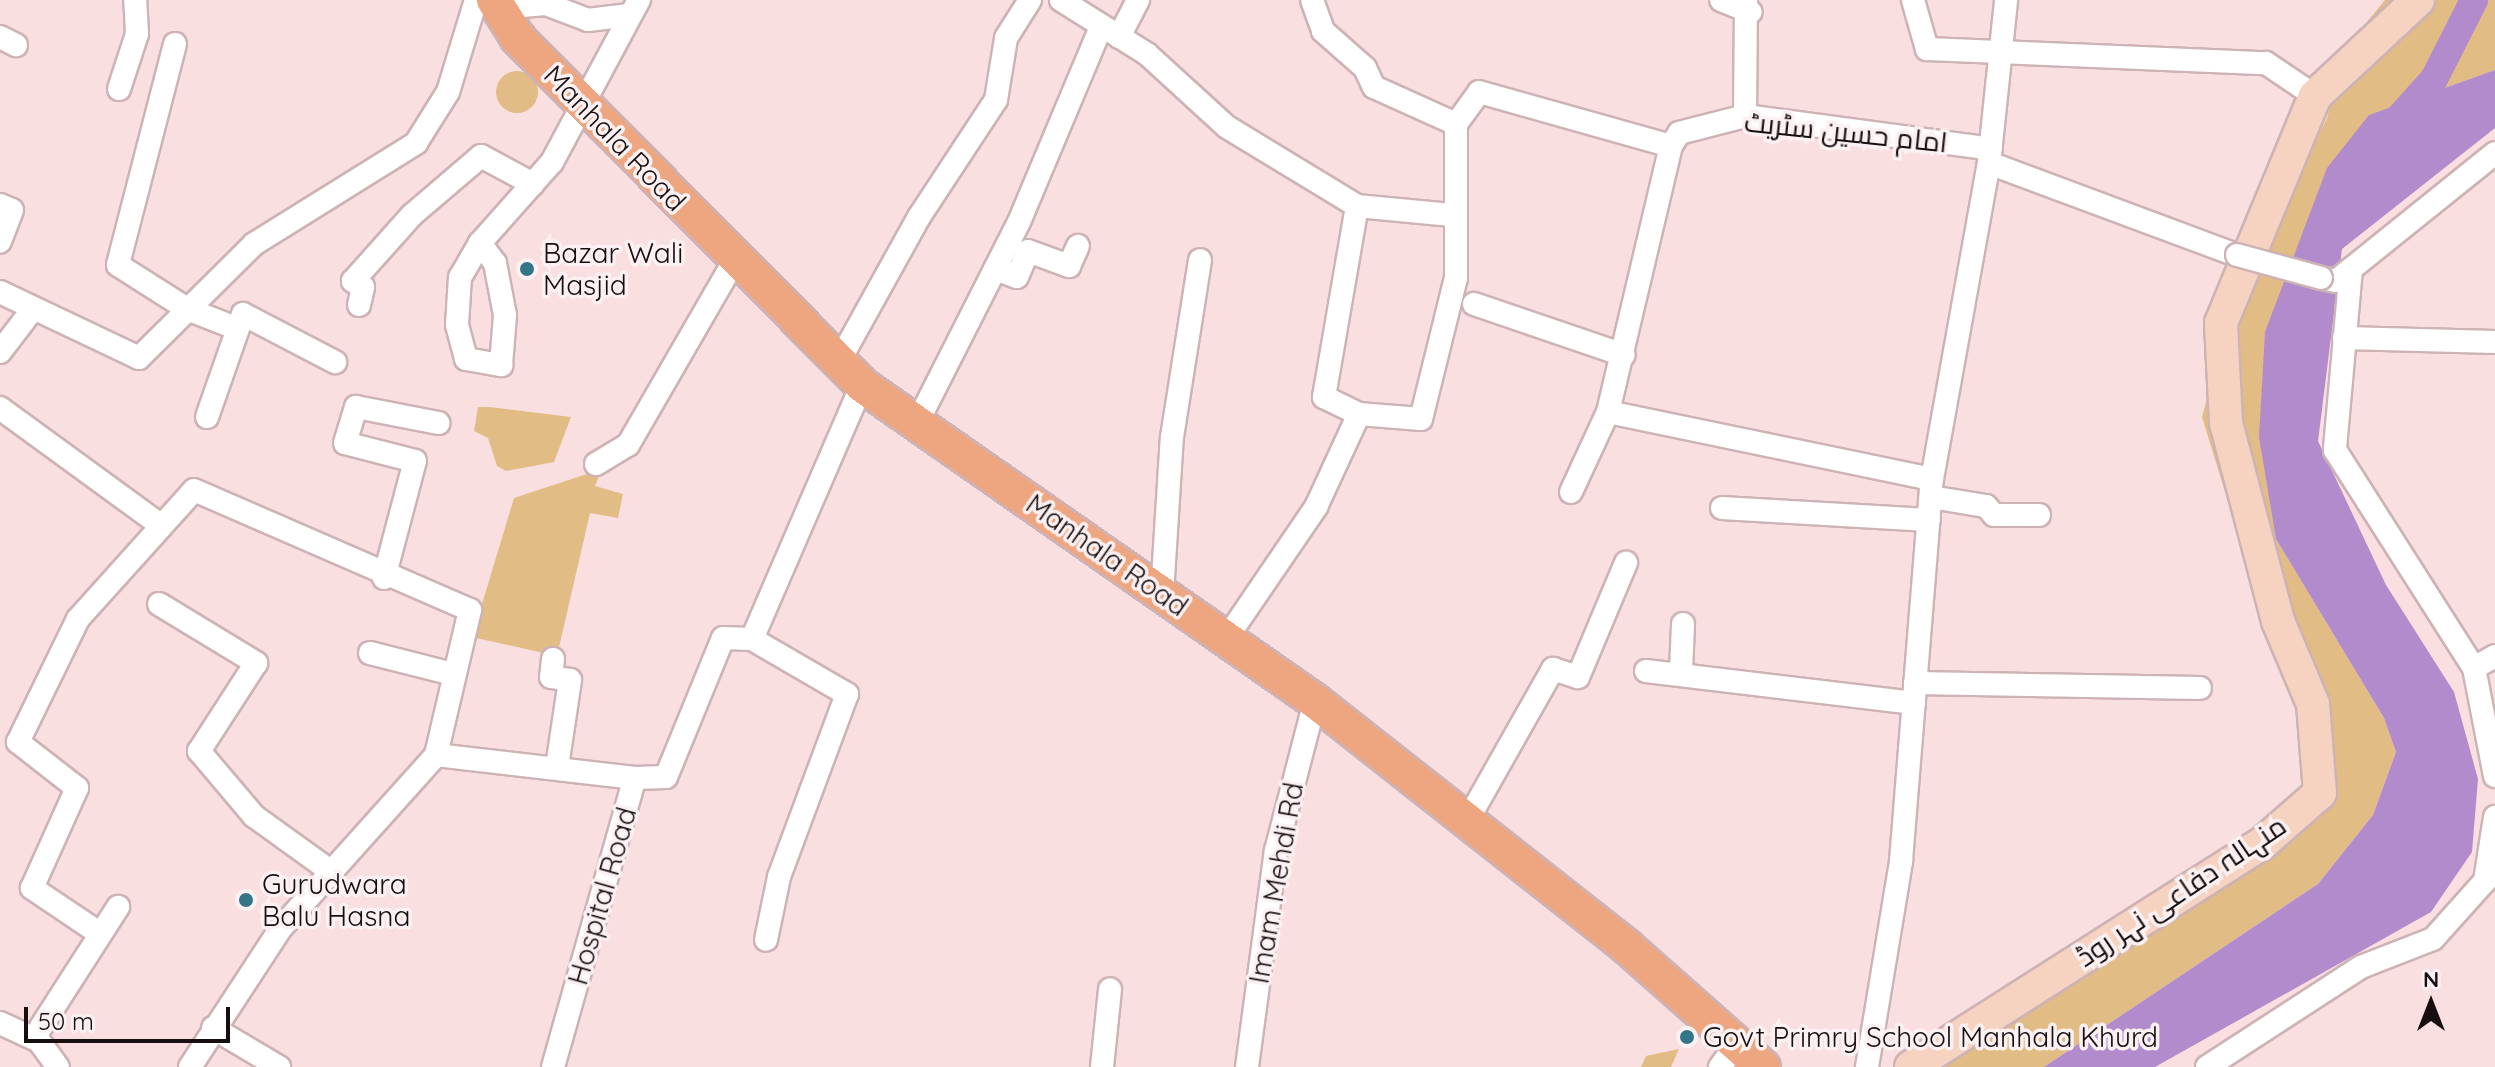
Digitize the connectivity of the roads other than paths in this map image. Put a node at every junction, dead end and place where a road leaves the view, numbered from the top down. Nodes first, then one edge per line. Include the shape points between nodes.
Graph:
1 (135, 0) edge
2 (1030, 0) edge
3 (1061, 0) edge
4 (1138, 0) edge
5 (1312, 0) edge
6 (1721, 0) edge
7 (1913, 0) edge
8 (2006, 0) edge
9 (2418, 0) edge
10 (490, 3) edge
11 (1749, 6) edge
12 (634, 8) edge
13 (1110, 32) junction
14 (175, 44) dead end
15 (2002, 50) junction
16 (119, 89) dead end
17 (2315, 96) junction
18 (583, 105) junction
19 (1745, 116) junction
20 (1456, 124) junction
21 (1671, 146) junction
22 (2495, 153) edge
23 (1990, 156) junction
24 (533, 184) junction
25 (0, 205) edge
26 (1357, 206) junction
27 (1452, 215) dead end
28 (0, 242) edge
29 (480, 243) junction
30 (1078, 246) dead end
31 (735, 260) junction
32 (1200, 260) dead end
33 (995, 269) junction
34 (2351, 269) junction
35 (0, 292) edge
36 (1474, 304) dead end
37 (359, 305) dead end
38 (33, 309) junction
39 (187, 309) junction
40 (236, 328) junction
41 (2344, 338) junction
42 (2495, 342) edge
43 (0, 352) edge
44 (1624, 355) junction
45 (335, 362) dead end
46 (850, 374) junction
47 (0, 408) edge
48 (1608, 412) junction
49 (1359, 414) junction
50 (207, 417) dead end
51 (438, 423) dead end
52 (917, 423) junction
53 (596, 464) dead end
54 (1571, 492) dead end
55 (1931, 499) junction
56 (1722, 508) dead end
57 (2039, 515) dead end
58 (159, 524) junction
59 (1626, 563) dead end
60 (384, 578) junction
61 (1162, 594) junction
62 (159, 604) dead end
63 (1683, 624) dead end
64 (752, 639) junction
65 (1226, 639) junction
66 (370, 653) dead end
67 (2495, 656) edge
68 (553, 659) dead end
69 (2474, 668) junction
70 (1646, 671) dead end
71 (1681, 672) junction
72 (453, 674) junction
73 (2200, 688) dead end
74 (1915, 693) junction
75 (1315, 701) junction
76 (436, 755) junction
77 (557, 767) junction
78 (2495, 776) edge
79 (635, 778) junction
80 (2495, 817) edge
81 (1467, 821) junction
82 (333, 873) junction
83 (118, 907) dead end
84 (99, 933) junction
85 (766, 940) dead end
86 (1110, 989) dead end
87 (0, 1023) edge
88 (41, 1027) dead end
89 (213, 1028) junction
90 (1728, 1055) edge
91 (58, 1067) edge
92 (190, 1067) edge
93 (279, 1067) edge
94 (553, 1067) edge
95 (1102, 1067) edge
96 (1247, 1067) edge
97 (1763, 1067) edge
98 (1867, 1067) edge
99 (1911, 1067) edge
100 (2207, 1067) edge

1 - 16 street via 137,34
2 - 46 street via 1006,38 996,100 919,217
3 - 13 street
4 - 13 street
5 - 20 street via 1323,31 1365,68 1374,87
6 - 11 street
7 - 15 street via 1927,49
8 - 15 street
9 - 17 street, منہالہ دفاعی نہر روڈ
10 - 12 street via 546,4 588,20
10 - 18 main road, Manhala Road
10 - 39 street via 448,92 416,143 254,244
11 - 19 street
12 - 18 street
13 - 26 street via 1227,127
13 - 33 street
14 - 39 street via 118,265
15 - 17 street via 2266,63
15 - 23 street
17 - 99 street, منہالہ دفاعی نہر روڈ via 2221,323 2226,423 2278,621 2313,704 2320,793 2264,842
18 - 24 street
18 - 31 main road, Manhala Road
19 - 21 street, امام حسین سٹریٹ via 1679,133
19 - 23 street, امام حسین سٹریٹ
20 - 21 street via 1479,92
20 - 49 street via 1456,278 1421,419
21 - 44 street
22 - 34 street
23 - 34 street, امام حسین سٹریٹ, bridge via 2237,255 2336,281
23 - 55 street
24 - 29 street
24 - 37 street via 481,156 412,215 353,281 363,287
25 - 28 street via 12,210
26 - 27 street
26 - 49 street via 1324,397
29 - 29 street via 495,263 505,315 501,365 466,359 457,325 460,277
30 - 33 street via 1069,266 1028,251 1017,277
31 - 46 main road, Manhala Road
31 - 53 street via 628,445
32 - 61 street via 1172,437
33 - 52 street
34 - 41 street
35 - 38 street
36 - 44 street
38 - 39 street via 139,358
38 - 43 street
39 - 40 street
40 - 45 street via 243,314
40 - 50 street
41 - 42 street
41 - 69 street via 2335,450
44 - 48 street
46 - 52 main road, Manhala Road
46 - 64 street
47 - 58 street
48 - 54 street
48 - 55 street
49 - 65 street via 1316,507
51 - 60 street via 356,407 345,443 415,461
52 - 61 main road, Manhala Road
55 - 56 street
55 - 57 street via 1986,506 1994,515
55 - 74 street
58 - 60 street via 194,490
58 - 84 street via 78,619 18,742 77,788 32,888
59 - 81 street via 1578,677 1553,669
60 - 72 street via 470,610
61 - 65 main road, Manhala Road
62 - 82 street via 256,663 199,751 254,816
63 - 71 street
64 - 79 street, Hospital Road via 723,638 666,777
64 - 85 street via 847,694 779,877
65 - 75 main road, Manhala Road
66 - 72 street
67 - 69 street
68 - 77 street via 551,677 570,680
69 - 78 street
70 - 71 street
71 - 74 street
72 - 76 street
73 - 74 street
74 - 98 street via 1901,861
75 - 81 main road, Manhala Road
75 - 96 street, Imam Mehdi Rd via 1276,851
76 - 77 street
76 - 82 street
77 - 79 street
79 - 94 street, Hospital Road
80 - 100 street via 2485,881 2433,939 2361,967
81 - 90 main road, Manhala Road
82 - 89 street via 281,928
83 - 84 street
84 - 88 street
86 - 95 street
87 - 91 street via 39,1041
89 - 92 street
89 - 93 street
90 - 97 main road, Manhala Road

